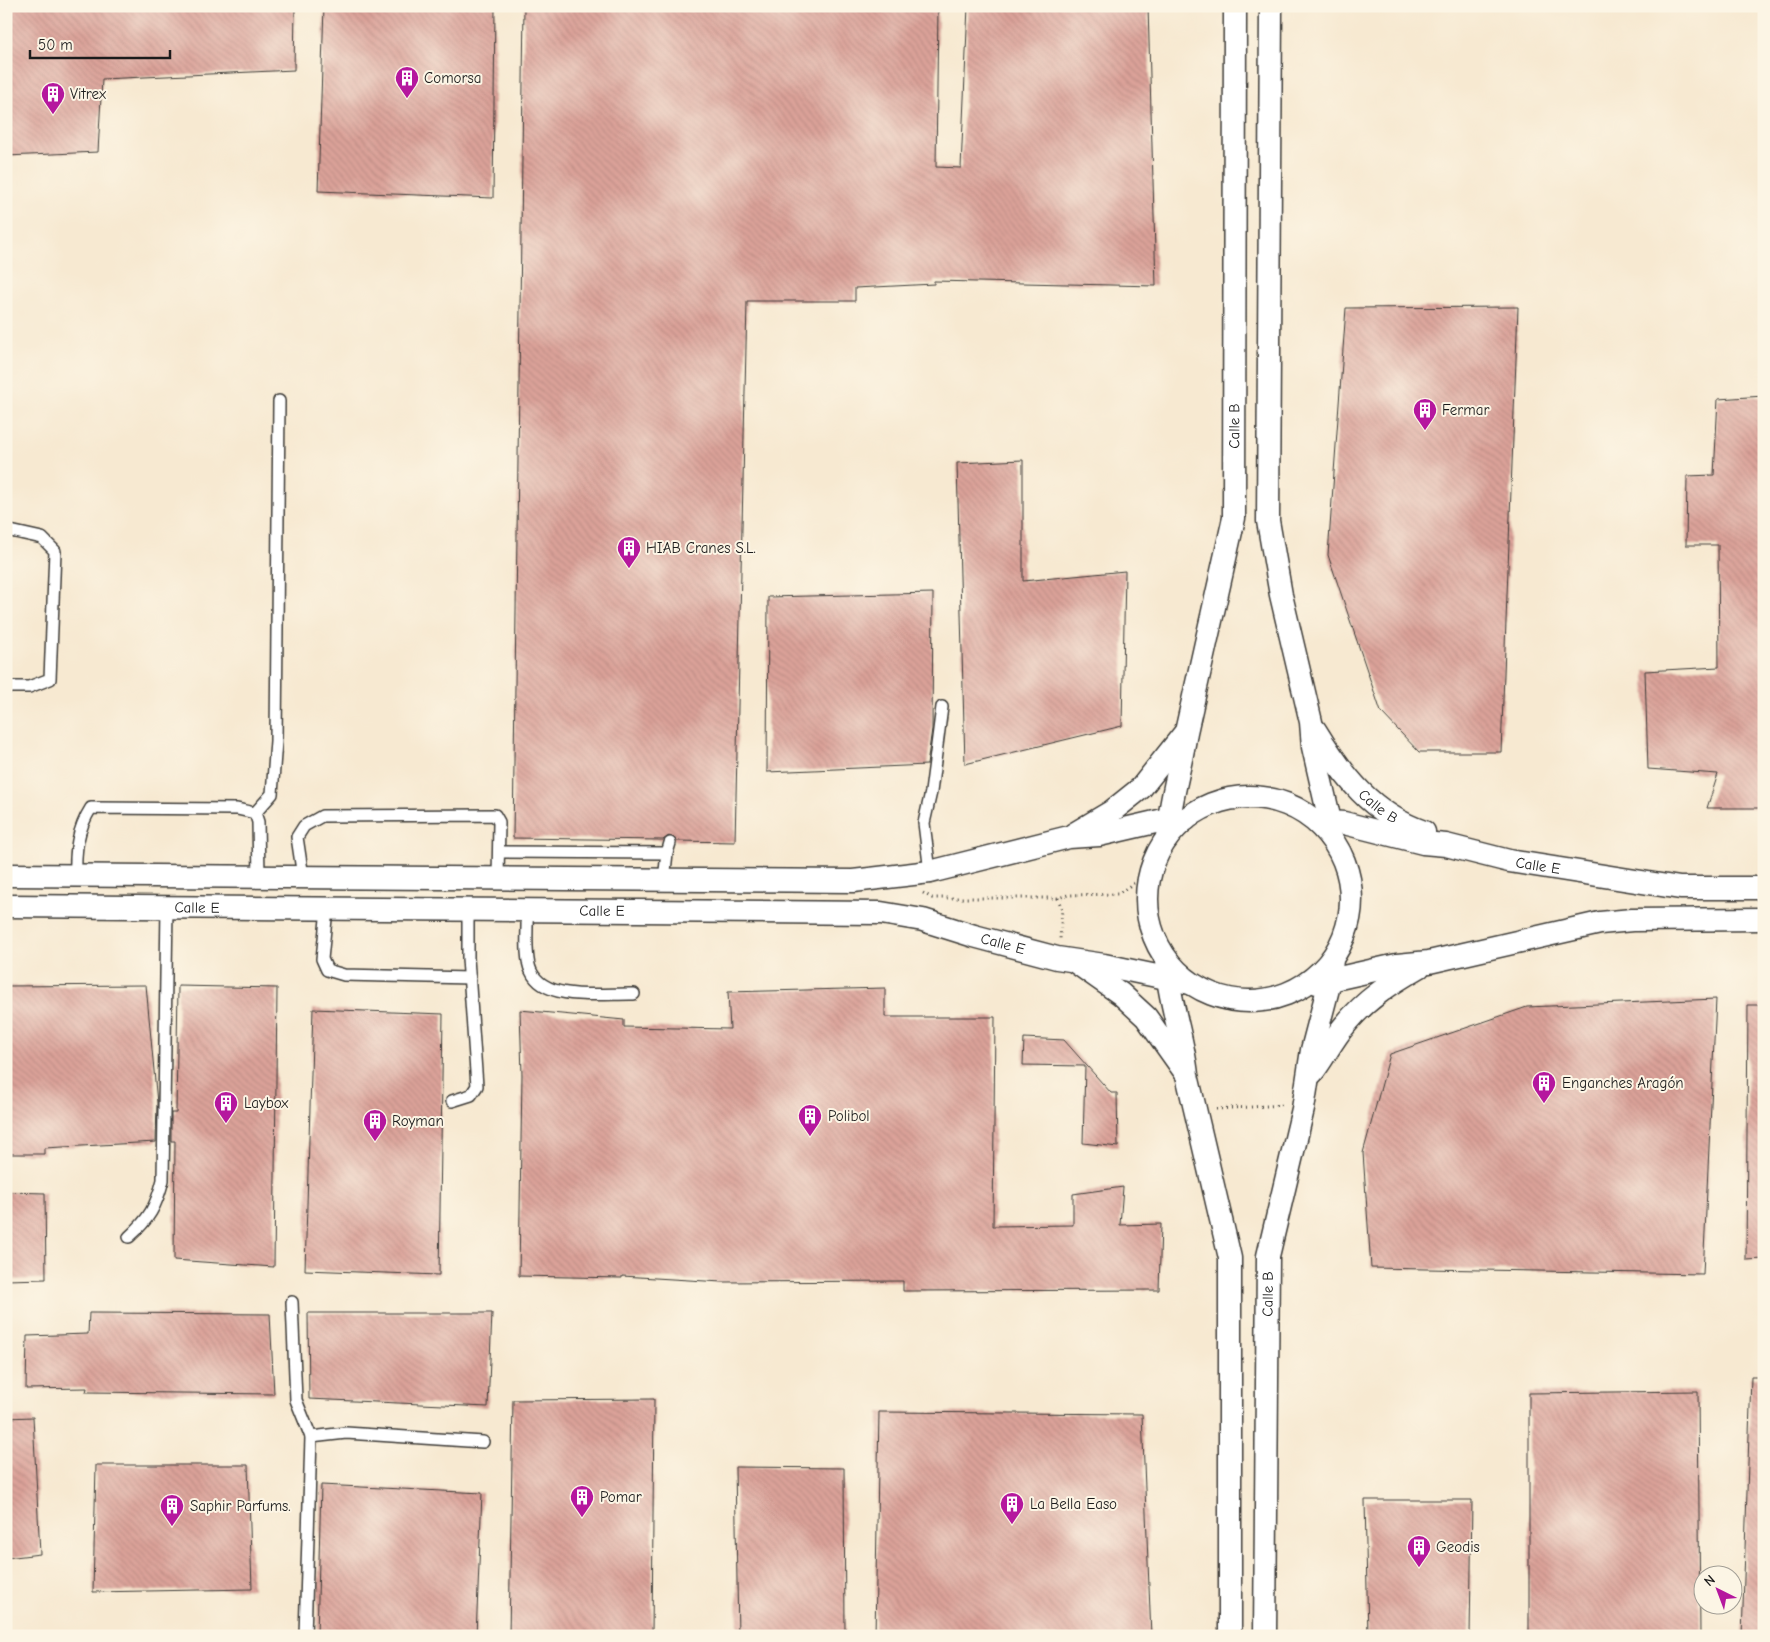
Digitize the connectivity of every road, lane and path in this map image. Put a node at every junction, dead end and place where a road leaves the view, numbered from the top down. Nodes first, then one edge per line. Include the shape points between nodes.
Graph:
1 (1235, 6) edge
2 (1271, 6) edge
3 (279, 401) dead end
4 (6, 530) edge
5 (6, 687) edge
6 (942, 707) dead end
7 (1311, 722) junction
8 (1186, 732) junction
9 (255, 813) junction
10 (1174, 826) junction
11 (1325, 827) junction
12 (1069, 837) junction
13 (1446, 845) junction
14 (498, 852) junction
15 (1151, 871) junction
16 (930, 872) junction
17 (6, 875) edge
18 (259, 876) junction
19 (76, 877) junction
20 (303, 877) junction
21 (498, 878) junction
22 (664, 880) junction
23 (1764, 888) edge
24 (932, 898) dead end
25 (1058, 898) junction
26 (6, 906) edge
27 (167, 907) junction
28 (327, 909) junction
29 (468, 910) junction
30 (527, 910) junction
31 (1764, 919) edge
32 (1059, 946) dead end
33 (1332, 959) junction
34 (1077, 962) junction
35 (1429, 962) junction
36 (1167, 970) junction
37 (470, 978) junction
38 (1330, 981) junction
39 (1307, 984) junction
40 (634, 994) dead end
41 (1187, 1074) junction
42 (1310, 1076) junction
43 (452, 1101) dead end
44 (1293, 1107) dead end
45 (1214, 1109) dead end
46 (129, 1238) dead end
47 (292, 1302) dead end
48 (311, 1437) junction
49 (483, 1442) dead end
50 (306, 1636) edge
51 (1230, 1636) edge
52 (1265, 1636) edge

1 - 8 street, Calle B via 1234,518
2 - 7 street, Calle B via 1268,521 1281,595
3 - 9 lane via 276,740 272,794
4 - 5 lane via 42,538 55,551 50,679 29,688
6 - 16 lane via 924,823
7 - 11 street, Calle B
7 - 13 street, Calle B via 1343,774 1368,800 1398,821
8 - 10 street, Calle B
8 - 12 street, Calle E via 1141,788 1111,812
9 - 18 lane
9 - 19 lane via 236,809 91,808 81,823
10 - 11 street, Calle E via 1216,803 1250,797 1285,804
10 - 12 street, Calle E
10 - 15 street
11 - 13 street, Calle E
11 - 33 street, Calle B via 1345,866 1351,898 1346,930
12 - 16 street, Calle E
13 - 23 street, Calle E via 1509,861 1680,888
14 - 20 lane via 499,822 495,815 322,816 304,826 297,837
14 - 21 lane
14 - 22 lane via 668,848
15 - 25 path via 1118,894
15 - 36 street via 1148,917
16 - 22 street, Calle E via 853,882
17 - 19 street, Calle E
18 - 19 street, Calle E
18 - 20 street, Calle E
20 - 21 street, Calle E
21 - 22 street, Calle E
24 - 25 path
25 - 32 path via 1062,909
26 - 27 street, Calle E
27 - 28 street, Calle E
27 - 46 lane via 163,1180 147,1221
28 - 29 street, Calle E
28 - 37 lane via 322,958 327,970 344,975
29 - 30 street, Calle E
29 - 37 lane
30 - 34 street, Calle E via 881,913 923,920
30 - 40 lane via 530,971 541,985 561,993
31 - 35 street via 1600,922
33 - 38 street, Calle B
33 - 39 street
34 - 36 street, Calle E
34 - 41 street via 1146,1017
35 - 38 street
35 - 42 street via 1387,986 1359,1009
36 - 39 street via 1205,992 1239,1001 1274,998
36 - 41 street via 1185,1050
37 - 43 lane via 477,1086 472,1095
38 - 39 street
38 - 42 street, Calle B via 1314,1040
41 - 51 street via 1230,1258
42 - 52 street, Calle B via 1268,1256
44 - 45 path
47 - 48 lane via 296,1400
48 - 49 lane via 346,1433
48 - 50 lane

